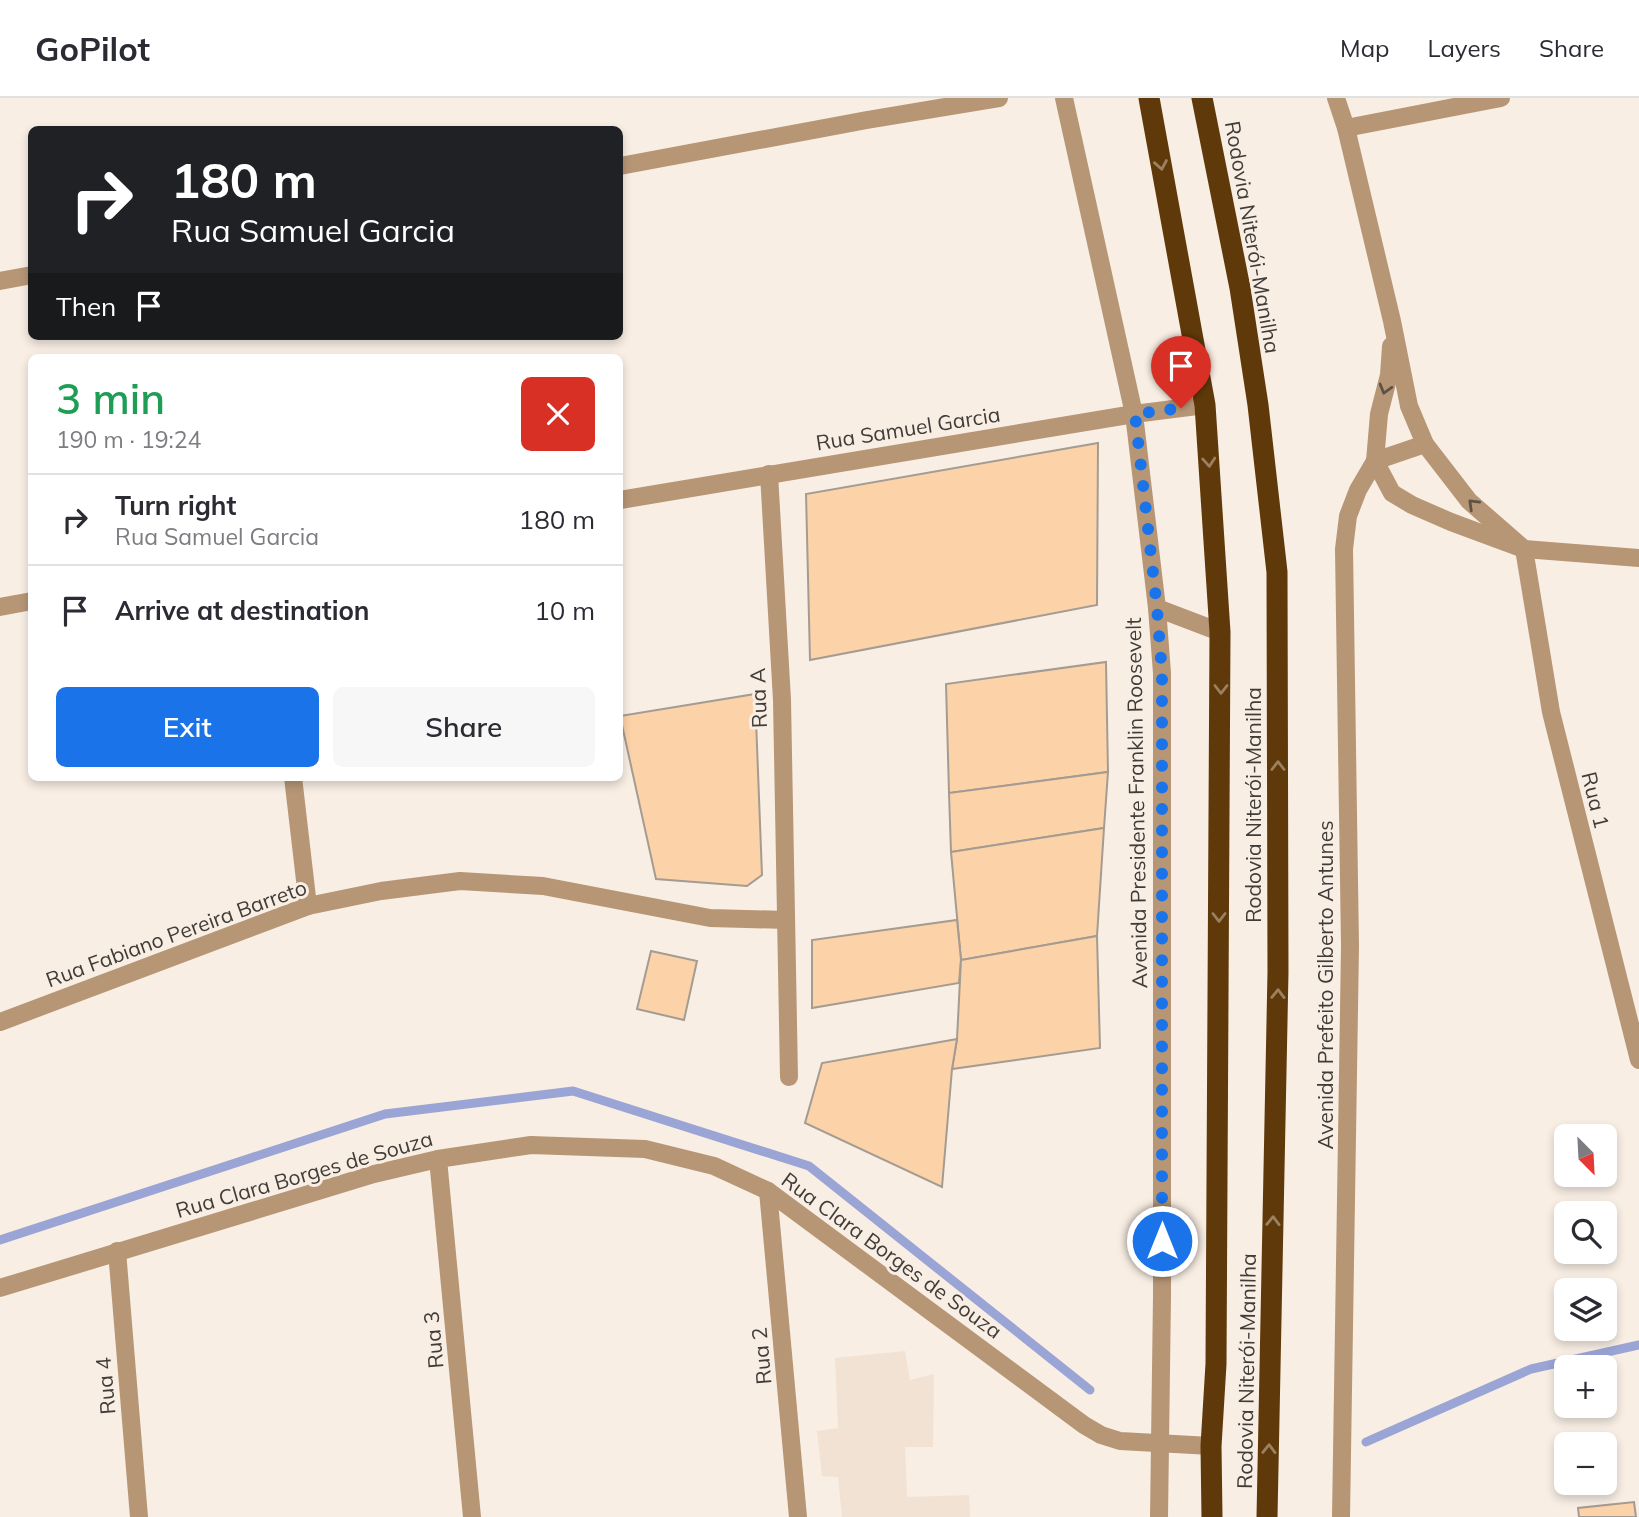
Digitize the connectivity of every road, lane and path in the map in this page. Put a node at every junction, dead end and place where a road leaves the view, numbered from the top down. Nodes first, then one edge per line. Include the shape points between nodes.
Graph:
1 (999, 98) edge
2 (1064, 98) edge
3 (1149, 98) edge
4 (1202, 98) edge
5 (1336, 98) edge
6 (1501, 98) edge
7 (1346, 128) junction
8 (623, 165) edge
9 (28, 276) edge
10 (0, 281) edge
11 (1392, 321) junction
12 (1205, 405) junction
13 (1135, 414) junction
14 (1424, 444) junction
15 (1375, 461) junction
16 (769, 474) junction
17 (623, 499) edge
18 (1524, 549) junction
19 (1639, 558) edge
20 (28, 602) edge
21 (0, 607) edge
22 (1157, 608) junction
23 (1220, 632) junction
24 (293, 781) edge
25 (307, 906) junction
26 (786, 920) junction
27 (0, 1022) edge
28 (1639, 1060) edge
29 (789, 1077) dead end
30 (438, 1159) junction
31 (768, 1191) junction
32 (117, 1251) junction
33 (0, 1287) edge
34 (1161, 1442) junction
35 (1211, 1446) junction
36 (139, 1517) edge
37 (472, 1517) edge
38 (799, 1517) edge
39 (1159, 1517) edge
40 (1212, 1517) edge
41 (1267, 1517) edge
42 (1340, 1517) edge

1 - 8 street
2 - 13 street, Avenida Presidente Franklin Roosevelt
3 -> 12 highway, Rodovia Niterói-Manilha
41 -> 4 highway, Rodovia Niterói-Manilha via 1278,972 1277,572 1240,288
5 - 7 street, Avenida Prefeito Gilberto Antunes
6 - 7 street
7 - 11 street, Avenida Prefeito Gilberto Antunes
9 - 10 street
11 - 14 street, Avenida Prefeito Gilberto Antunes via 1409,406
11 -> 15 street, Avenida Prefeito Gilberto Antunes via 1389,375 1379,414
12 - 13 street, Rua Samuel Garcia
12 -> 23 highway, Rodovia Niterói-Manilha
13 - 16 street, Rua Samuel Garcia
13 - 22 street, Avenida Presidente Franklin Roosevelt
14 - 15 street
18 -> 14 street, Avenida Prefeito Gilberto Antunes via 1469,501
15 - 18 street via 1392,493 1412,505
15 - 42 street, Avenida Prefeito Gilberto Antunes via 1348,516 1345,549 1350,946
16 - 17 street, Rua Samuel Garcia
16 - 26 street, Rua A via 782,700
18 - 19 street
18 - 28 street, Rua 1 via 1551,712
20 - 21 street
22 - 23 street
22 - 34 street, Avenida Presidente Franklin Roosevelt via 1162,673
23 -> 35 highway, Rodovia Niterói-Manilha via 1216,1337
24 - 25 street
25 - 26 street, Rua Fabiano Pereira Barreto via 460,881 543,886 710,918
25 - 27 street, Rua Fabiano Pereira Barreto
26 - 29 street, Rua A
30 - 31 street, Rua Clara Borges de Souza via 531,1145 645,1149 714,1166
30 - 32 street, Rua Clara Borges de Souza
30 - 37 street, Rua 3
31 - 34 street, Rua Clara Borges de Souza via 1084,1425 1120,1441
31 - 38 street, Rua 2
32 - 33 street, Rua Clara Borges de Souza
32 - 36 street, Rua 4
34 - 35 street, Rua Clara Borges de Souza
34 - 39 street, Avenida Presidente Franklin Roosevelt
35 - 40 highway, Rodovia Niterói-Manilha

